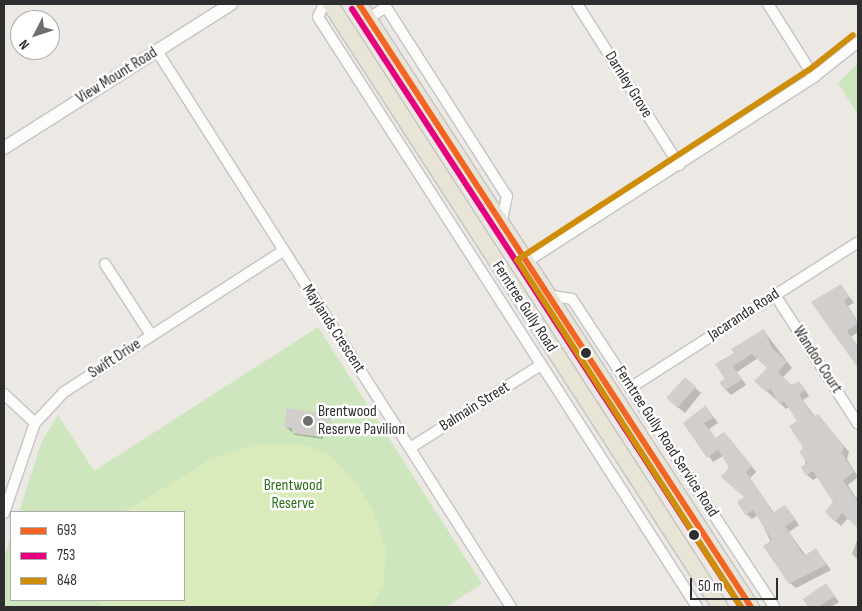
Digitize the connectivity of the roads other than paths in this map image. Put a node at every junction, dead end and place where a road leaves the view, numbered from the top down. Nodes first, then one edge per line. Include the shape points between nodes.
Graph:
1 (231, 4) edge
2 (324, 4) edge
3 (330, 4) edge
4 (360, 4) edge
5 (577, 4) edge
6 (768, 4) edge
7 (385, 5) edge
8 (368, 18) junction
9 (858, 42) edge
10 (157, 51) junction
11 (814, 77) junction
12 (4, 148) edge
13 (679, 165) junction
14 (501, 224) junction
15 (858, 242) edge
16 (283, 251) junction
17 (526, 262) junction
18 (105, 264) dead end
19 (504, 277) junction
20 (548, 295) junction
21 (775, 296) junction
22 (151, 335) junction
23 (539, 366) junction
24 (630, 388) junction
25 (4, 394) edge
26 (34, 423) junction
27 (858, 424) edge
28 (410, 448) junction
29 (4, 513) edge
30 (717, 602) edge
31 (511, 607) edge
32 (698, 607) edge
33 (752, 607) edge
34 (774, 607) edge

1 - 10 street, View Mount Road
2 - 23 street via 318,17
3 - 19 main road, Ferntree Gully Road
4 - 8 main road, Ferntree Gully Road
5 - 13 street, Darnley Grove
6 - 11 street
7 - 8 street
7 - 14 street via 507,196
8 - 14 main road, Ferntree Gully Road
9 - 11 street
10 - 12 street, View Mount Road
10 - 16 street, Maylands Crescent
11 - 13 street
13 - 17 street
14 - 17 main road, Ferntree Gully Road
15 - 21 street, Jacaranda Road
16 - 22 street, Swift Drive
16 - 28 street, Maylands Crescent
17 - 19 main road
17 - 20 main road, Ferntree Gully Road
18 - 22 street
19 - 30 main road, Ferntree Gully Road
20 - 24 street, Ferntree Gully Road Service Road via 572,298
20 - 33 main road, Ferntree Gully Road
21 - 24 street, Jacaranda Road
21 - 27 street, Wandoo Court
22 - 26 street, Swift Drive via 64,392
23 - 28 street, Balmain Street
23 - 32 street
24 - 34 street, Ferntree Gully Road Service Road
25 - 26 street
26 - 29 street, Swift Drive
28 - 31 street, Maylands Crescent
30 - 32 street

